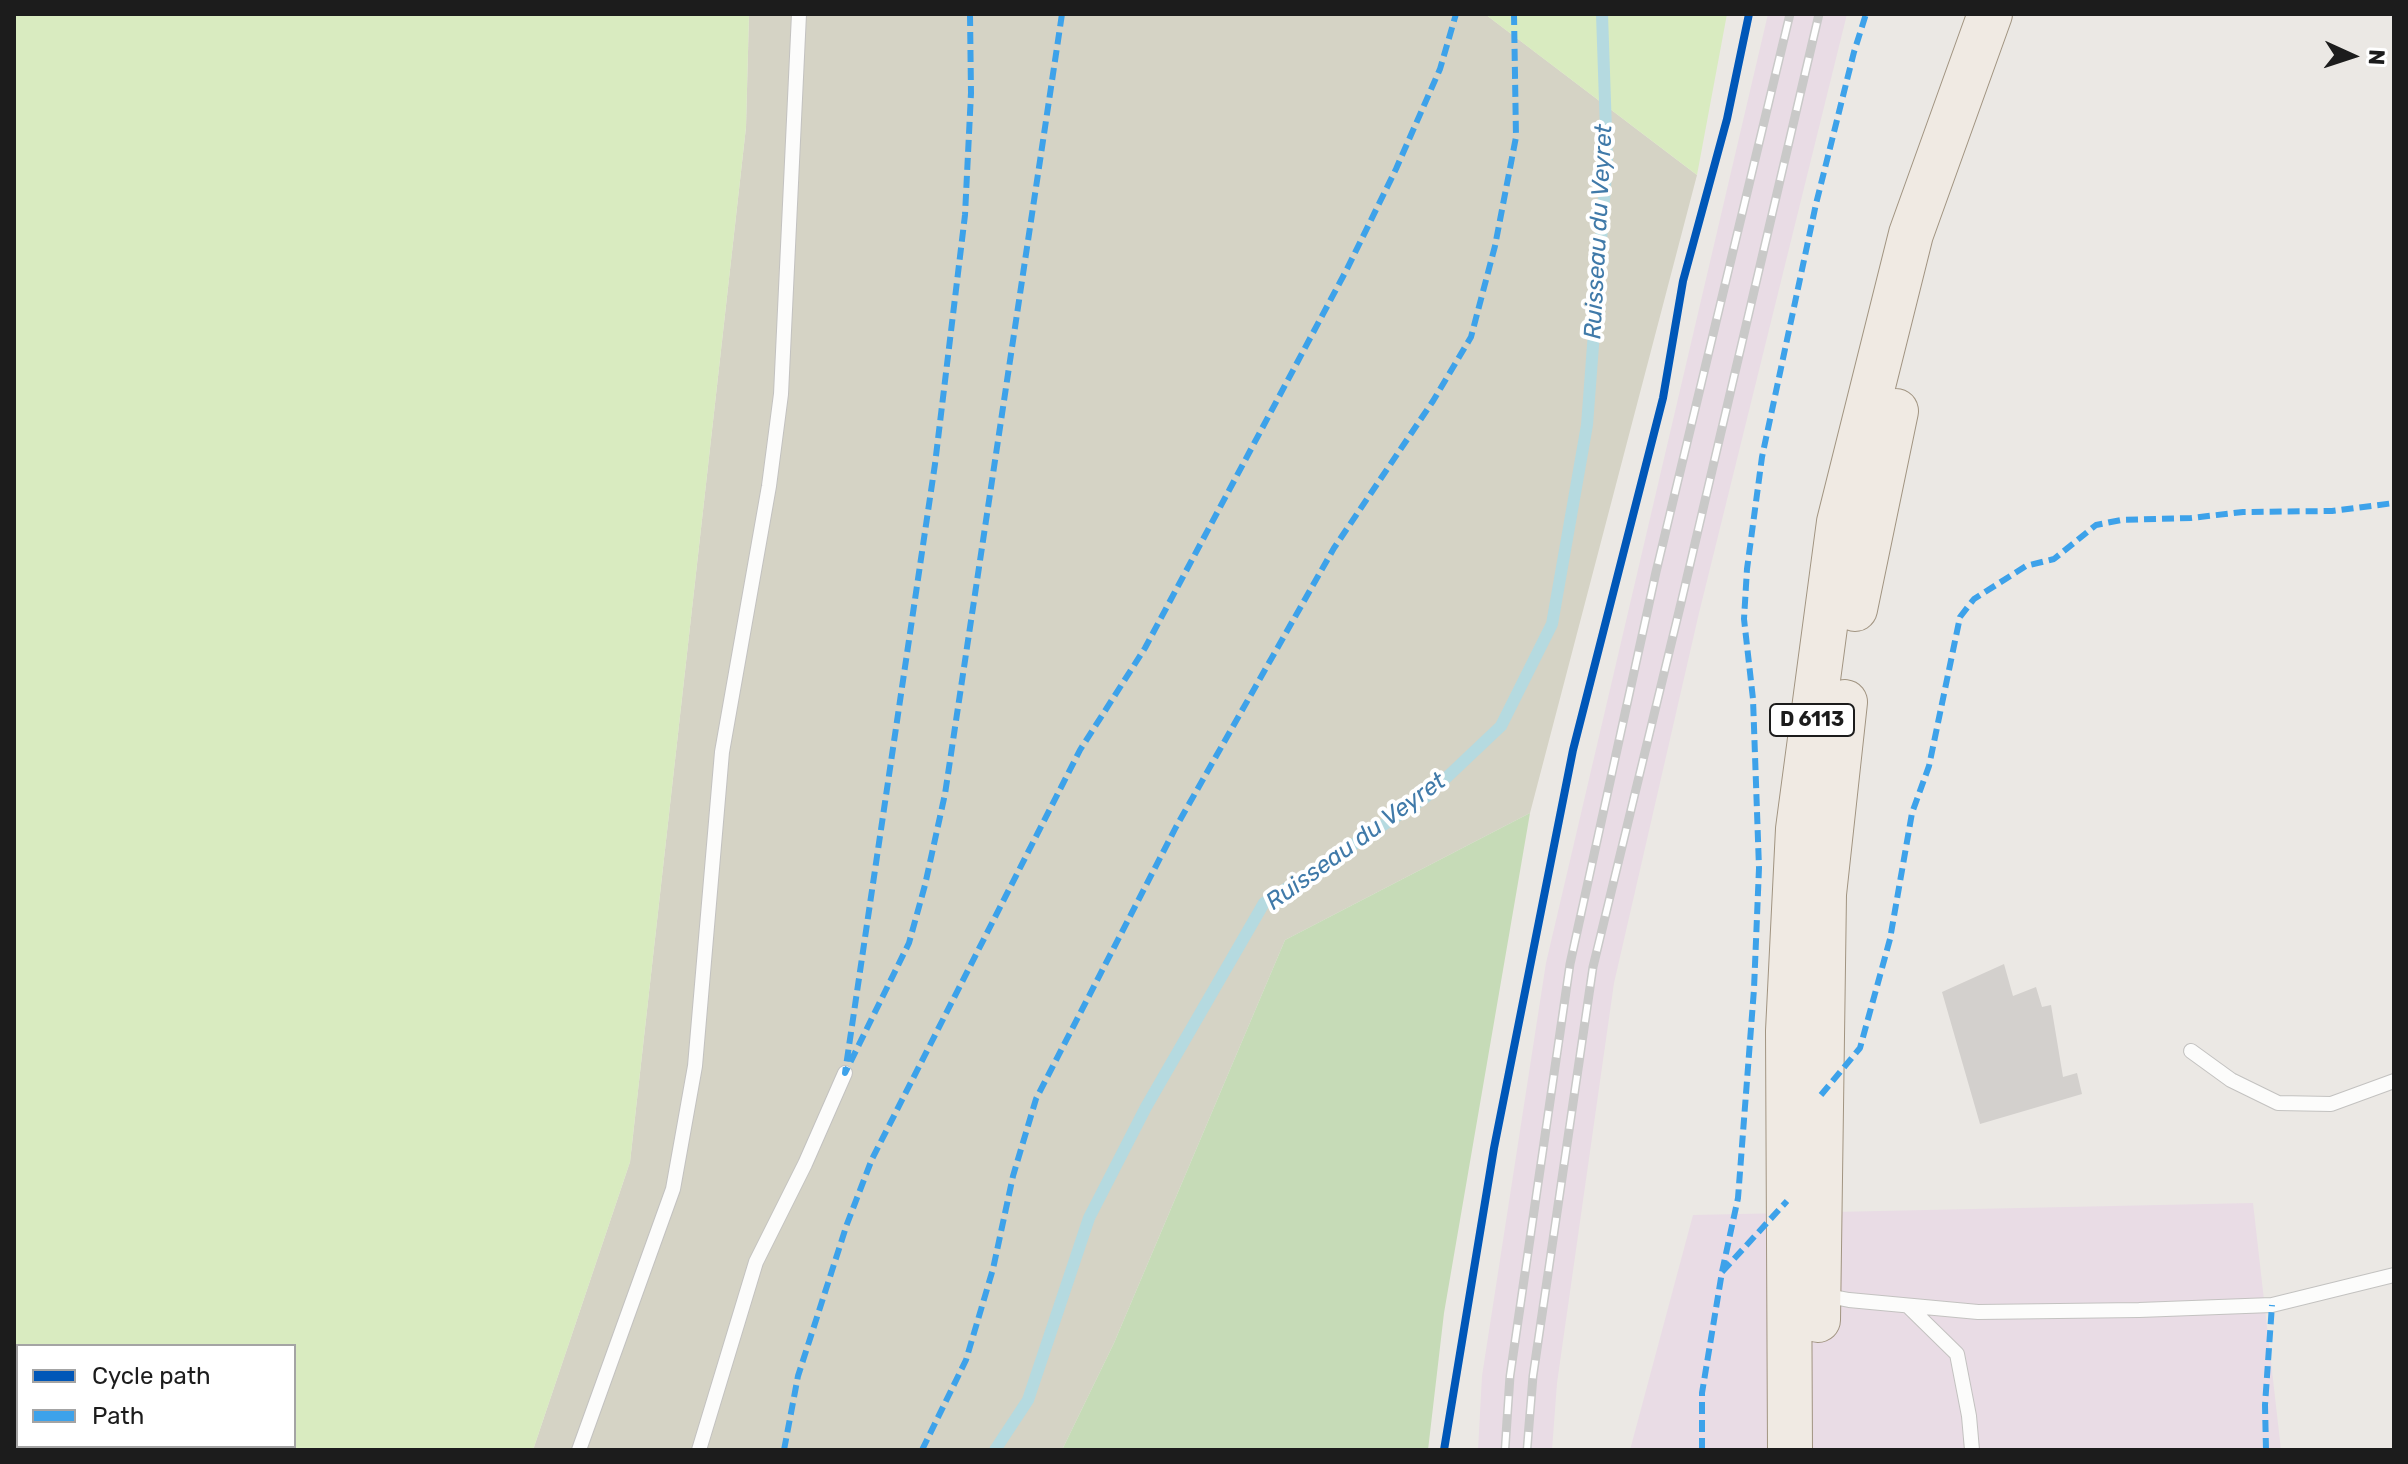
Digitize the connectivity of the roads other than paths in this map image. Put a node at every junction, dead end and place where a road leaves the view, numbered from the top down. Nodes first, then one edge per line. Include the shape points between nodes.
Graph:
1 (799, 14) edge
2 (1990, 14) edge
3 (2020, 14) edge
4 (2191, 1051) dead end
5 (845, 1073) dead end
6 (2394, 1081) edge
7 (2394, 1275) edge
8 (1818, 1294) junction
9 (1908, 1306) junction
10 (1797, 1449) edge
11 (579, 1450) edge
12 (699, 1450) edge
13 (1972, 1450) edge

1 - 11 lane via 781,394 722,752 695,1066 673,1189
2 - 10 main road, D 6113 via 1911,234 1839,522 1798,829 1788,1031
3 - 8 main road, D 6113 via 1922,294 1857,593 1824,894
4 - 6 lane via 2231,1080 2278,1103 2331,1104
5 - 12 lane via 756,1262
7 - 9 lane via 2272,1305 1978,1312
8 - 9 lane
8 - 10 main road, D 6113
9 - 13 lane via 1957,1354

